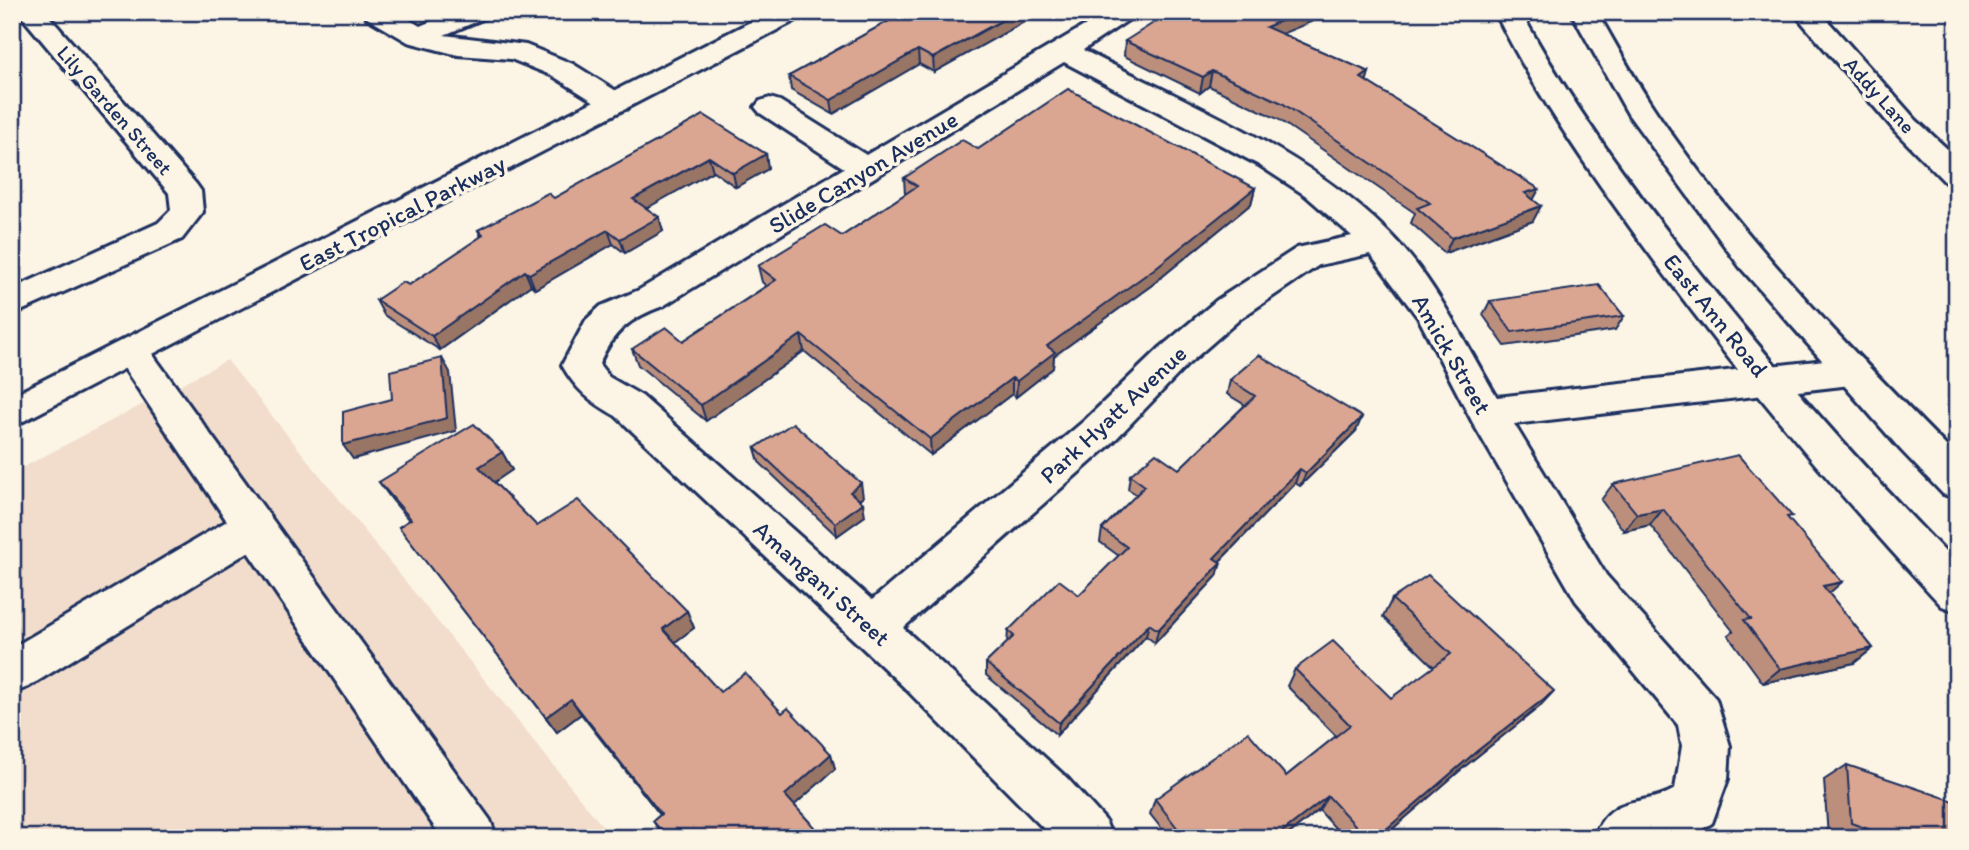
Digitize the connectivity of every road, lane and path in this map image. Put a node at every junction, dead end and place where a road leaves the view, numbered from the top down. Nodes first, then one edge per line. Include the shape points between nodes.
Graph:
1 (30, 12) edge
2 (376, 12) edge
3 (476, 12) edge
4 (791, 12) edge
5 (1128, 12) edge
6 (1508, 12) edge
7 (1584, 12) edge
8 (1806, 12) edge
9 (418, 36) junction
10 (1064, 51) junction
11 (615, 103) junction
12 (770, 107) dead end
13 (867, 169) junction
14 (1957, 176) edge
15 (1378, 241) junction
16 (12, 303) edge
17 (597, 327) joint
18 (132, 353) junction
19 (1850, 371) junction
20 (1769, 381) junction
21 (12, 413) edge
22 (1486, 413) junction
23 (1957, 483) edge
24 (253, 527) junction
25 (1957, 593) edge
26 (872, 628) junction
27 (12, 672) edge
28 (471, 838) edge
29 (1087, 838) edge
30 (1618, 838) edge

1 - 16 street, Lily Garden Street via 185,191 187,212 170,232
2 - 9 street
3 - 9 street
4 - 11 street, East Tropical Parkway
5 - 10 street, Slide Canyon Avenue
6 - 20 street, East Ann Road via 1552,92 1599,163
7 - 19 street via 1644,115 1694,183
8 - 14 street, Addy Lane via 1906,126
9 - 11 street via 458,47 516,51 563,70
10 - 13 street, Slide Canyon Avenue
10 - 15 street, Amick Street via 1270,158 1316,188
11 - 18 street, East Tropical Parkway
12 - 13 street
13 - 17 street, Slide Canyon Avenue via 651,298 617,311
15 - 22 street, Amick Street via 1434,314
15 - 26 street, Park Hyatt Avenue via 1309,256 1229,309 1098,432
17 - 26 street, Amangani Street via 580,365 596,387 629,406
18 - 21 street, East Tropical Parkway
18 - 24 street
19 - 20 street
19 - 23 street
20 - 22 street
20 - 25 street, East Ann Road
22 - 30 street, Amick Street via 1591,587 1699,715 1706,746 1703,779 1694,806 1670,820 1636,824
24 - 27 street
24 - 28 street
26 - 29 street, Amangani Street via 1049,794

